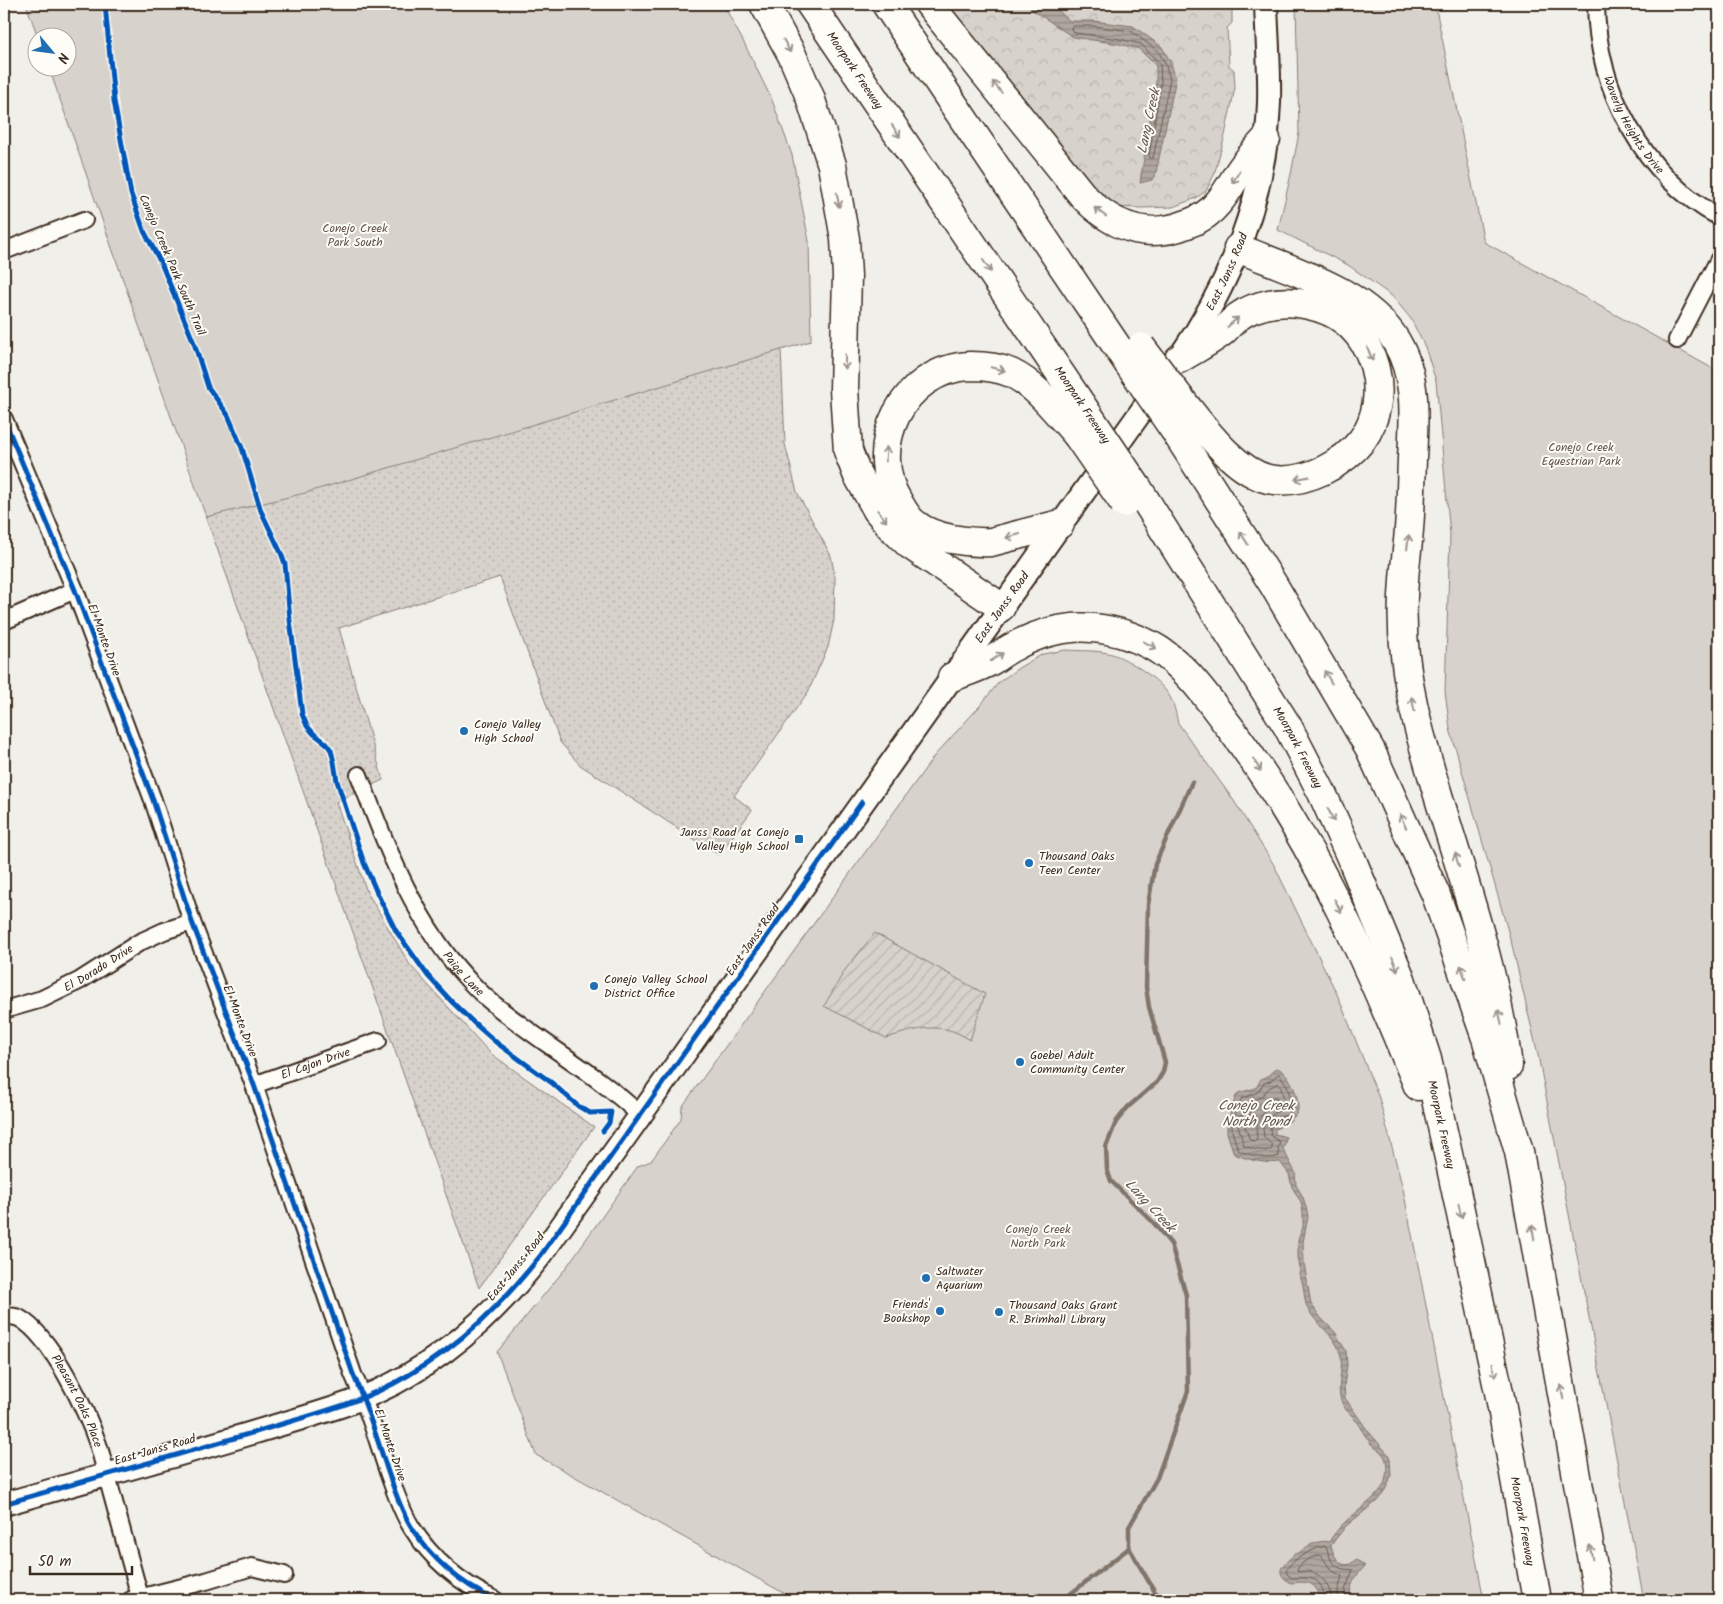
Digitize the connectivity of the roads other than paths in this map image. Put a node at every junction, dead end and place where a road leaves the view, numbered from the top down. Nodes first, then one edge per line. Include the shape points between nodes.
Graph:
1 (764, 4) edge
2 (810, 4) edge
3 (886, 4) edge
4 (929, 4) edge
5 (1266, 4) edge
6 (1596, 4) edge
7 (1266, 139) junction
8 (1719, 217) edge
9 (84, 220) dead end
10 (1238, 248) junction
11 (4, 251) edge
12 (1719, 259) edge
13 (1677, 340) dead end
14 (1179, 359) junction
15 (4, 418) edge
16 (1182, 420) junction
17 (1083, 426) junction
18 (1060, 524) junction
19 (75, 590) junction
20 (1001, 607) junction
21 (4, 621) edge
22 (952, 677) junction
23 (359, 775) dead end
24 (192, 922) junction
25 (4, 1010) edge
26 (378, 1041) dead end
27 (254, 1086) junction
28 (640, 1115) junction
29 (1519, 1152) junction
30 (1450, 1163) junction
31 (4, 1316) edge
32 (364, 1398) junction
33 (107, 1475) junction
34 (4, 1504) edge
35 (284, 1575) dead end
36 (136, 1599) edge
37 (495, 1600) edge
38 (1537, 1600) edge
39 (1600, 1600) edge

1 -> 20 highway via 810,97 832,165 845,239 844,389 848,451 856,474 877,510 910,544
2 -> 17 highway, Moorpark Freeway
3 - 16 highway, bridge
7 -> 4 highway via 1218,204 1196,221 1164,232 1130,228 1112,220 1084,197
5 - 7 main road, East Janss Road via 1269,80
6 - 8 street, Waverly Heights Drive via 1604,58 1627,124 1661,172
7 - 10 main road, East Janss Road via 1257,190
9 - 11 street
10 - 14 main road, East Janss Road via 1210,308
29 -> 10 highway via 1503,1029 1490,972 1421,737 1405,655 1404,581 1414,406 1406,363 1383,323 1365,307 1342,292
12 - 13 street
14 -> 16 highway via 1222,333 1244,313 1280,302 1300,302 1334,314 1351,327 1367,347 1376,369 1378,394 1372,420 1349,454 1331,467 1301,479 1268,478 1250,470
14 - 18 main road, East Janss Road
15 - 19 street, El Monte Drive
29 -> 16 highway via 1487,1041 1436,895 1385,780
18 -> 17 highway via 991,542 958,540 923,529 904,512 894,496 885,456 888,435 903,403 929,380 952,369 978,366 1011,373
17 -> 30 highway, Moorpark Freeway, bridge via 1288,727 1314,779 1352,860 1400,979 1427,1059
18 - 20 main road, East Janss Road
19 - 21 street
19 - 24 street, El Monte Drive via 153,800
20 - 22 main road, East Janss Road
22 - 28 main road, East Janss Road
22 -> 30 highway via 990,662 1034,637 1091,627 1147,644 1181,668 1252,757 1318,868 1373,978
23 - 28 street, Paige Lane via 378,827 412,901 452,960 488,999 622,1098
24 - 25 street, El Dorado Drive via 140,942 79,981 42,999
24 - 27 street, El Monte Drive
26 - 27 street, El Cajon Drive
27 - 32 street, El Monte Drive
28 - 32 main road, East Janss Road via 541,1255 485,1319 425,1365
39 -> 29 highway
30 -> 38 highway, Moorpark Freeway via 1500,1397
31 - 33 street, Pleasant Oaks Place via 16,1317 28,1324 47,1346 72,1385 92,1426
32 - 33 main road, East Janss Road
32 - 37 street, El Monte Drive via 397,1498 411,1528 454,1575
33 - 34 main road, East Janss Road
33 - 36 street, Pleasant Oaks Place
35 - 36 street via 252,1567

